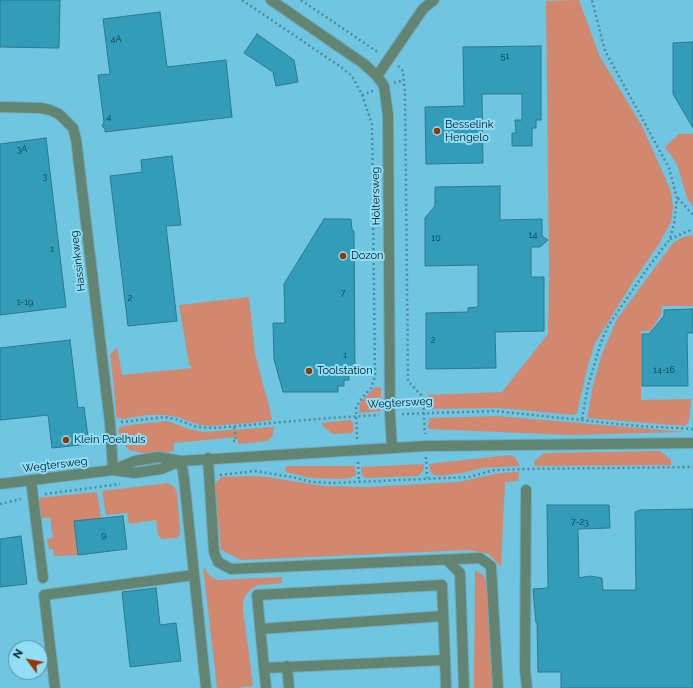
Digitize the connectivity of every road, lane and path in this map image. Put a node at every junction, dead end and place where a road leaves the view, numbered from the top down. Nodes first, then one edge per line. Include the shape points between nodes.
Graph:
1 (242, 0) edge
2 (271, 0) edge
3 (434, 0) edge
4 (592, 0) edge
5 (377, 76) junction
6 (0, 107) edge
7 (677, 198) junction
8 (693, 215) edge
9 (693, 229) edge
10 (670, 239) junction
11 (390, 414) junction
12 (355, 417) junction
13 (582, 419) junction
14 (110, 423) junction
15 (234, 426) junction
16 (693, 429) edge
17 (233, 441) dead end
18 (693, 443) edge
19 (392, 448) junction
20 (208, 458) junction
21 (181, 461) junction
22 (693, 467) edge
23 (113, 470) junction
24 (267, 473) dead end
25 (31, 480) junction
26 (0, 484) edge
27 (111, 485) dead end
28 (526, 490) dead end
29 (33, 495) junction
30 (0, 504) edge
31 (447, 560) junction
32 (194, 575) junction
33 (43, 578) dead end
34 (443, 616) junction
35 (260, 629) junction
36 (445, 660) junction
37 (287, 666) junction
38 (264, 668) junction
39 (55, 688) edge
40 (206, 688) edge
41 (266, 688) edge
42 (289, 688) edge
43 (446, 688) edge
44 (464, 688) edge
45 (498, 688) edge
46 (528, 688) edge

1 - 12 path, Höltersweg via 352,76 372,124 375,377 371,388 356,407
2 - 5 street, Höltersweg via 360,60
3 - 5 street via 423,9
4 - 7 path via 605,51 669,168
5 - 11 street, Höltersweg via 384,86 388,115
6 - 14 street, Hassinkweg via 50,110 59,114 73,128
7 - 8 path
7 - 10 path
9 - 10 path
10 - 13 path via 608,326 588,386
11 - 12 path, Wegtersweg
11 - 13 path, Wegtersweg via 495,411
11 - 19 street, Höltersweg
12 - 15 path, Wegtersweg
13 - 16 path, Wegtersweg
14 - 15 path, Wegtersweg via 165,417 197,427
14 - 23 street, Hassinkweg
15 - 17 path via 236,441
18 - 19 street, Wegtersweg
19 - 20 street, Wegtersweg
20 - 21 street, Wegtersweg
20 - 31 street via 214,552 218,562 231,569
21 - 23 street, Wegtersweg via 161,469 134,473
21 - 32 street
22 - 24 path via 494,470 469,477 333,483 312,482
23 - 25 street, Wegtersweg
25 - 26 street, Wegtersweg
25 - 29 street
27 - 29 path
28 - 46 street via 524,670
29 - 30 path
29 - 33 street
31 - 44 street via 460,573
31 - 45 street via 480,558 491,566
32 - 39 street via 44,595
32 - 40 street
34 - 35 street
34 - 35 street via 442,586 257,595
34 - 36 street
35 - 38 street
36 - 37 street
36 - 43 street
37 - 38 street
37 - 42 street
38 - 41 street

